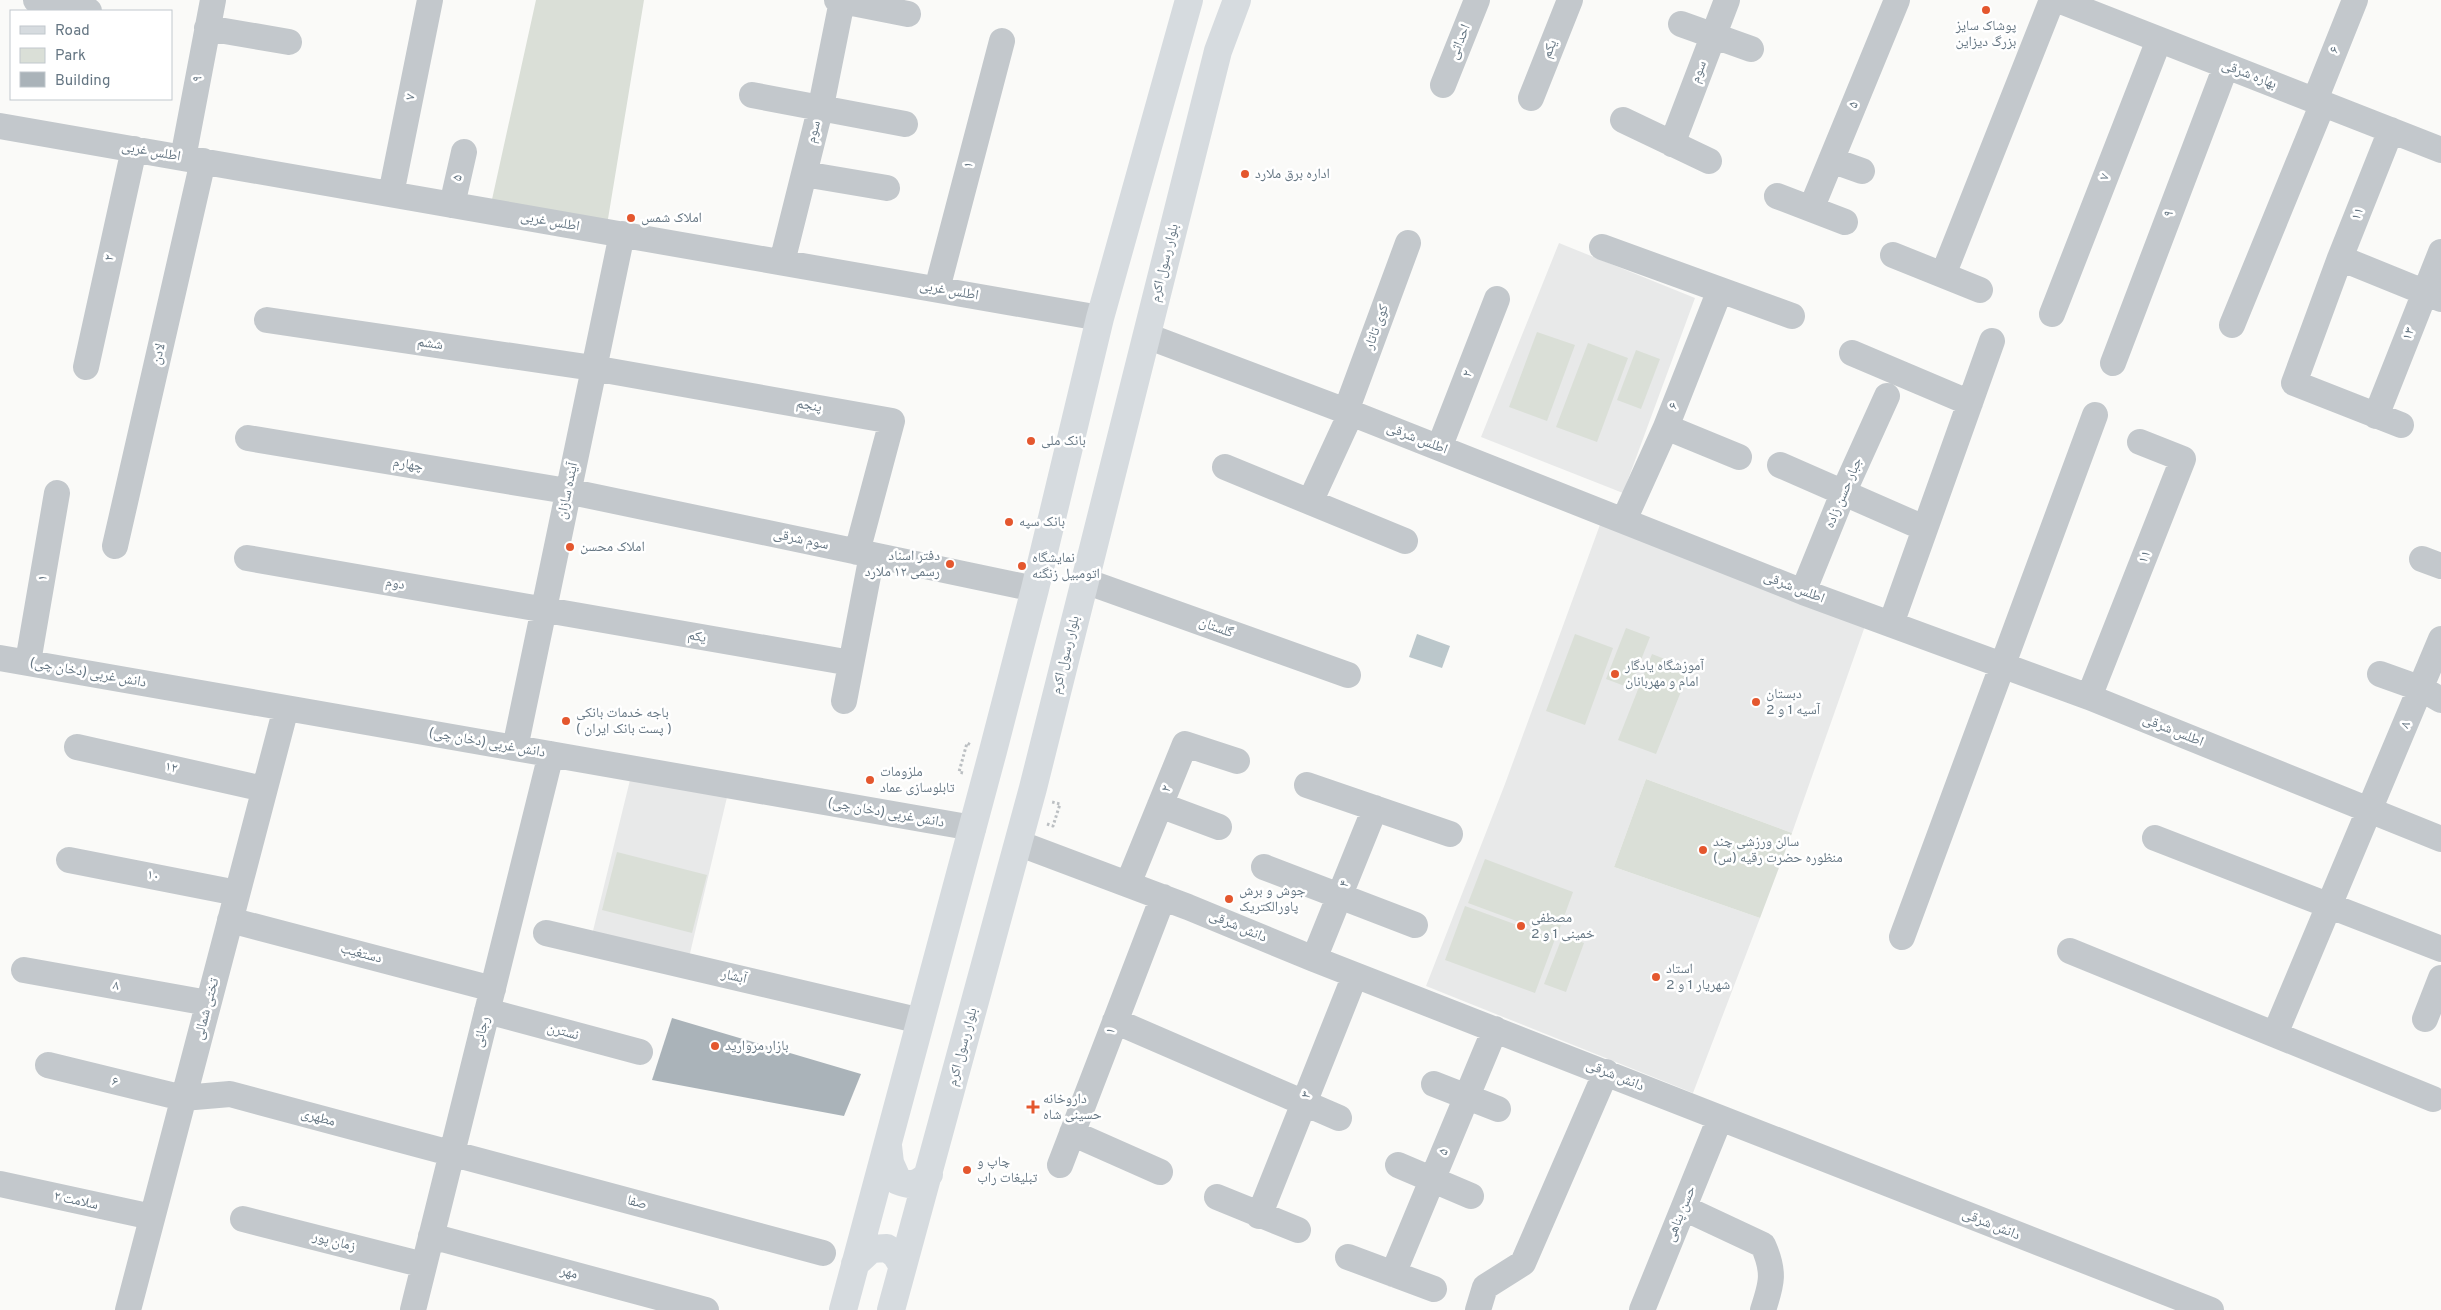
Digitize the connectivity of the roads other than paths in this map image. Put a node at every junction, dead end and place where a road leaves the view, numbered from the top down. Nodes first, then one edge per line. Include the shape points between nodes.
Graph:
1 (36, 0) edge
2 (212, 0) edge
3 (430, 0) edge
4 (1477, 0) edge
5 (1570, 0) edge
6 (1727, 0) edge
7 (1896, 0) edge
8 (2052, 0) edge
9 (2058, 0) edge
10 (2355, 0) edge
11 (840, 1) edge
12 (1189, 1) edge
13 (1233, 7) edge
14 (84, 10) edge
15 (908, 14) dead end
16 (1681, 24) dead end
17 (207, 28) junction
18 (1713, 35) junction
19 (2159, 40) junction
20 (1002, 41) dead end
21 (289, 42) dead end
22 (1751, 49) dead end
23 (2226, 66) junction
24 (1443, 84) dead end
25 (752, 95) dead end
26 (1531, 98) dead end
27 (2319, 102) junction
28 (821, 106) junction
29 (1623, 120) dead end
30 (905, 124) dead end
31 (0, 126) edge
32 (2391, 130) junction
33 (2439, 141) edge
34 (1672, 144) junction
35 (134, 149) junction
36 (464, 152) dead end
37 (193, 160) junction
38 (1831, 160) junction
39 (1708, 161) dead end
40 (1862, 171) dead end
41 (804, 174) junction
42 (887, 188) dead end
43 (391, 194) junction
44 (1777, 196) dead end
45 (452, 205) junction
46 (1811, 209) junction
47 (1845, 222) dead end
48 (622, 234) junction
49 (1408, 243) dead end
50 (1602, 247) dead end
51 (2441, 252) edge
52 (1893, 255) dead end
53 (2340, 258) junction
54 (782, 262) junction
55 (1942, 275) junction
56 (936, 289) junction
57 (1720, 290) junction
58 (1980, 290) dead end
59 (2433, 296) edge
60 (1497, 299) dead end
61 (2052, 314) dead end
62 (1792, 316) dead end
63 (1100, 318) junction
64 (268, 320) dead end
65 (2232, 325) dead end
66 (1147, 336) junction
67 (1992, 341) dead end
68 (1852, 353) dead end
69 (2113, 363) dead end
70 (86, 367) dead end
71 (594, 368) junction
72 (1888, 396) dead end
73 (1970, 403) junction
74 (1348, 412) junction
75 (2095, 415) dead end
76 (2376, 416) junction
77 (2401, 425) dead end
78 (1666, 428) junction
79 (248, 438) dead end
80 (2140, 442) dead end
81 (1439, 448) junction
82 (1739, 457) dead end
83 (1780, 465) dead end
84 (1225, 467) dead end
85 (567, 491) junction
86 (1844, 491) junction
87 (57, 493) dead end
88 (1310, 502) junction
89 (1624, 520) junction
90 (1924, 528) junction
91 (1405, 541) dead end
92 (115, 546) dead end
93 (865, 553) junction
94 (247, 558) dead end
95 (1085, 581) junction
96 (1035, 589) junction
97 (1804, 592) junction
98 (542, 611) junction
99 (1891, 624) junction
100 (2441, 639) edge
101 (0, 658) edge
102 (28, 662) junction
103 (851, 663) junction
104 (2002, 666) junction
105 (2380, 674) dead end
106 (1348, 675) dead end
107 (2432, 694) edge
108 (2089, 697) junction
109 (844, 701) dead end
110 (286, 708) junction
111 (77, 747) dead end
112 (515, 748) junction
113 (551, 754) junction
114 (1237, 761) dead end
115 (1307, 785) dead end
116 (264, 789) junction
117 (1160, 805) junction
118 (1375, 808) junction
119 (2368, 809) junction
120 (1219, 827) dead end
121 (973, 828) junction
122 (1450, 834) dead end
123 (2155, 838) dead end
124 (2441, 839) edge
125 (1018, 843) junction
126 (69, 860) dead end
127 (1264, 866) dead end
128 (1128, 884) junction
129 (237, 893) junction
130 (1340, 895) junction
131 (1163, 897) junction
132 (2329, 904) junction
133 (230, 920) junction
134 (1415, 925) dead end
135 (546, 933) dead end
136 (1902, 937) dead end
137 (2441, 949) edge
138 (2070, 951) dead end
139 (1314, 959) junction
140 (24, 970) dead end
141 (1355, 975) junction
142 (2441, 978) edge
143 (490, 1000) junction
144 (208, 1003) junction
145 (2425, 1020) dead end
146 (921, 1021) junction
147 (1115, 1021) junction
148 (1495, 1029) junction
149 (2275, 1034) junction
150 (640, 1052) dead end
151 (48, 1065) dead end
152 (1606, 1072) junction
153 (1434, 1084) dead end
154 (1467, 1096) junction
155 (183, 1098) junction
156 (2433, 1099) dead end
157 (1304, 1104) junction
158 (1498, 1109) dead end
159 (1339, 1118) dead end
160 (1720, 1118) junction
161 (1072, 1133) junction
162 (888, 1145) junction
163 (452, 1153) junction
164 (1060, 1164) dead end
165 (1398, 1164) dead end
166 (1160, 1172) dead end
167 (929, 1174) junction
168 (1432, 1179) junction
169 (0, 1184) edge
170 (1470, 1196) dead end
171 (1217, 1197) dead end
172 (1684, 1208) junction
173 (1259, 1216) junction
174 (152, 1217) junction
175 (243, 1219) dead end
176 (1298, 1230) dead end
177 (431, 1236) junction
178 (823, 1253) dead end
179 (1348, 1257) dead end
180 (855, 1264) junction
181 (424, 1265) junction
182 (902, 1265) junction
183 (1393, 1274) junction
184 (1434, 1289) dead end
185 (128, 1310) edge
186 (413, 1310) edge
187 (706, 1310) edge
188 (843, 1310) edge
189 (891, 1310) edge
190 (1478, 1310) edge
191 (1642, 1310) edge
192 (1762, 1310) edge
193 (2211, 1310) edge

1 - 14 street
2 - 17 street, ۹
3 - 43 street, ۷
4 - 24 street, احداثی
5 - 26 street, یکم
6 - 18 street, سوم
7 - 38 street, ۵
8 - 55 street
9 - 19 street, بهاره شرقی
10 - 27 street, ۶
11 - 15 street
11 - 28 street, سوم
12 - 63 main road
13 - 66 main road, بلوار رسول اکرم via 1218,51
16 - 18 street
17 - 21 street
17 - 37 street, ۹
18 - 22 street
18 - 34 street, سوم
19 - 23 street, بهاره شرقی
19 - 61 street, ۷
20 - 56 street, ۱
23 - 27 street, بهاره شرقی
23 - 69 street, ۹
25 - 28 street
27 - 32 street, بهاره شرقی
27 - 65 street, ۶
28 - 30 street
28 - 41 street, سوم
29 - 34 street
31 - 35 street, اطلس غربی
32 - 33 street, بهاره شرقی
32 - 53 street, ۱۱
34 - 39 street
35 - 37 street, اطلس غربی
35 - 70 street, ۲
36 - 45 street, ۵
37 - 43 street, اطلس غربی
37 - 92 street, لادن
38 - 40 street
38 - 46 street, ۵
41 - 42 street
41 - 54 street, سوم
43 - 45 street, اطلس غربی
44 - 46 street
45 - 48 street, اطلس غربی
46 - 47 street
48 - 54 street, اطلس غربی
48 - 71 street, آینده سازان
49 - 74 street, کوی تاتار
50 - 57 street
51 - 59 street, ۱۳
52 - 55 street
53 - 59 street
53 - 76 street, ۱۱ via 2294,383
54 - 56 street, اطلس غربی
55 - 58 street
56 - 63 street, اطلس غربی
57 - 62 street
57 - 78 street, ۶
59 - 76 street, ۱۳
60 - 81 street, ۲
63 - 96 main road
64 - 71 street, ششم
66 - 74 street, اطلس شرقی
66 - 95 main road, بلوار رسول اکرم
67 - 73 street
68 - 73 street
71 - 85 street, آینده سازان
71 - 93 street, پنجم via 892,421
72 - 86 street, جبار حسن زاده
73 - 90 street
74 - 81 street, اطلس شرقی
74 - 88 street, کوی تاتار
75 - 104 street
76 - 77 street
78 - 82 street
78 - 89 street, ۶
79 - 85 street, چهارم
80 - 108 street, ۱۱ via 2184,459
81 - 89 street, اطلس شرقی
83 - 86 street
84 - 88 street
85 - 93 street, سوم شرقی
85 - 98 street, آینده سازان
86 - 90 street
86 - 97 street, جبار حسن زاده
87 - 102 street, ۱
88 - 91 street
89 - 97 street, اطلس شرقی
90 - 99 street
93 - 96 street, سوم شرقی
93 - 103 street
94 - 98 street, دوم
95 - 106 street, گلستان
95 - 125 main road, بلوار رسول اکرم
96 - 121 main road
97 - 99 street, اطلس شرقی
98 - 103 street, یکم
98 - 112 street, آینده سازان
99 - 104 street, اطلس شرقی
100 - 107 street, ۸
101 - 102 street, دانش غربی (دخان چی)
102 - 110 street, دانش غربی (دخان چی)
103 - 109 street
104 - 108 street, اطلس شرقی
104 - 136 street
105 - 107 street
107 - 119 street, ۸
108 - 119 street, اطلس شرقی
110 - 112 street, دانش غربی (دخان چی)
110 - 116 street, تختی شمالی
111 - 116 street, ۱۲
112 - 113 street, دانش غربی (دخان چی)
113 - 121 street, دانش غربی (دخان چی)
113 - 143 street, رجائی
114 - 117 street, ۲ via 1185,744
115 - 118 street
116 - 129 street, تختی شمالی
117 - 120 street
117 - 128 street, ۲
118 - 122 street
118 - 130 street, ۴
119 - 124 street, اطلس شرقی
119 - 132 street, ۸
121 - 146 main road
123 - 132 street
125 - 128 street, دانش شرقی
125 - 167 main road, بلوار رسول اکرم
126 - 129 street, ۱۰
127 - 130 street
128 - 131 street, دانش شرقی
129 - 133 street, تختی شمالی
130 - 134 street
130 - 139 street, ۴
131 - 139 street, دانش شرقی
131 - 147 street, ۱
132 - 137 street
132 - 149 street, ۸
133 - 143 street, دستغیب
133 - 144 street, تختی شمالی
135 - 146 street, آبشار
138 - 149 street
139 - 141 street, دانش شرقی
140 - 144 street, ۸
141 - 148 street, دانش شرقی
141 - 157 street, ۳
142 - 145 street
143 - 150 street, نسترن
143 - 163 street, رجائی
144 - 155 street, تختی شمالی
146 - 162 main road
147 - 157 street
147 - 161 street, ۱
148 - 152 street, دانش شرقی
148 - 154 street, ۵
149 - 156 street
151 - 155 street, ۶
152 - 160 street, دانش شرقی
152 - 190 street via 1523,1263 1485,1287
153 - 154 street
154 - 158 street
154 - 168 street, ۵
155 - 163 street, مطهری via 230,1094
155 - 174 street, تختی شمالی
157 - 159 street
157 - 173 street, ۳
160 - 172 street, حسن پناهی
160 - 193 street, دانش شرقی
161 - 164 street, ۱
161 - 166 street
162 - 167 main road via 890,1163 898,1181 908,1185 919,1183
162 - 180 main road
163 - 177 street, رجائی
163 - 178 street, صفا
165 - 168 street
167 - 182 main road, بلوار رسول اکرم
168 - 170 street
168 - 183 street, ۵
169 - 174 street, سلامت ۲
171 - 173 street
172 - 191 street, حسن پناهی
172 - 192 street via 1763,1245 1772,1264 1770,1289
173 - 176 street
174 - 185 street, تختی شمالی
175 - 181 street, زمان پور
177 - 181 street, رجائی
177 - 187 street, مهر
179 - 183 street
180 - 182 main road via 871,1249 887,1248
180 - 188 main road
181 - 186 street, رجائی
182 - 189 main road, بلوار رسول اکرم
183 - 184 street

